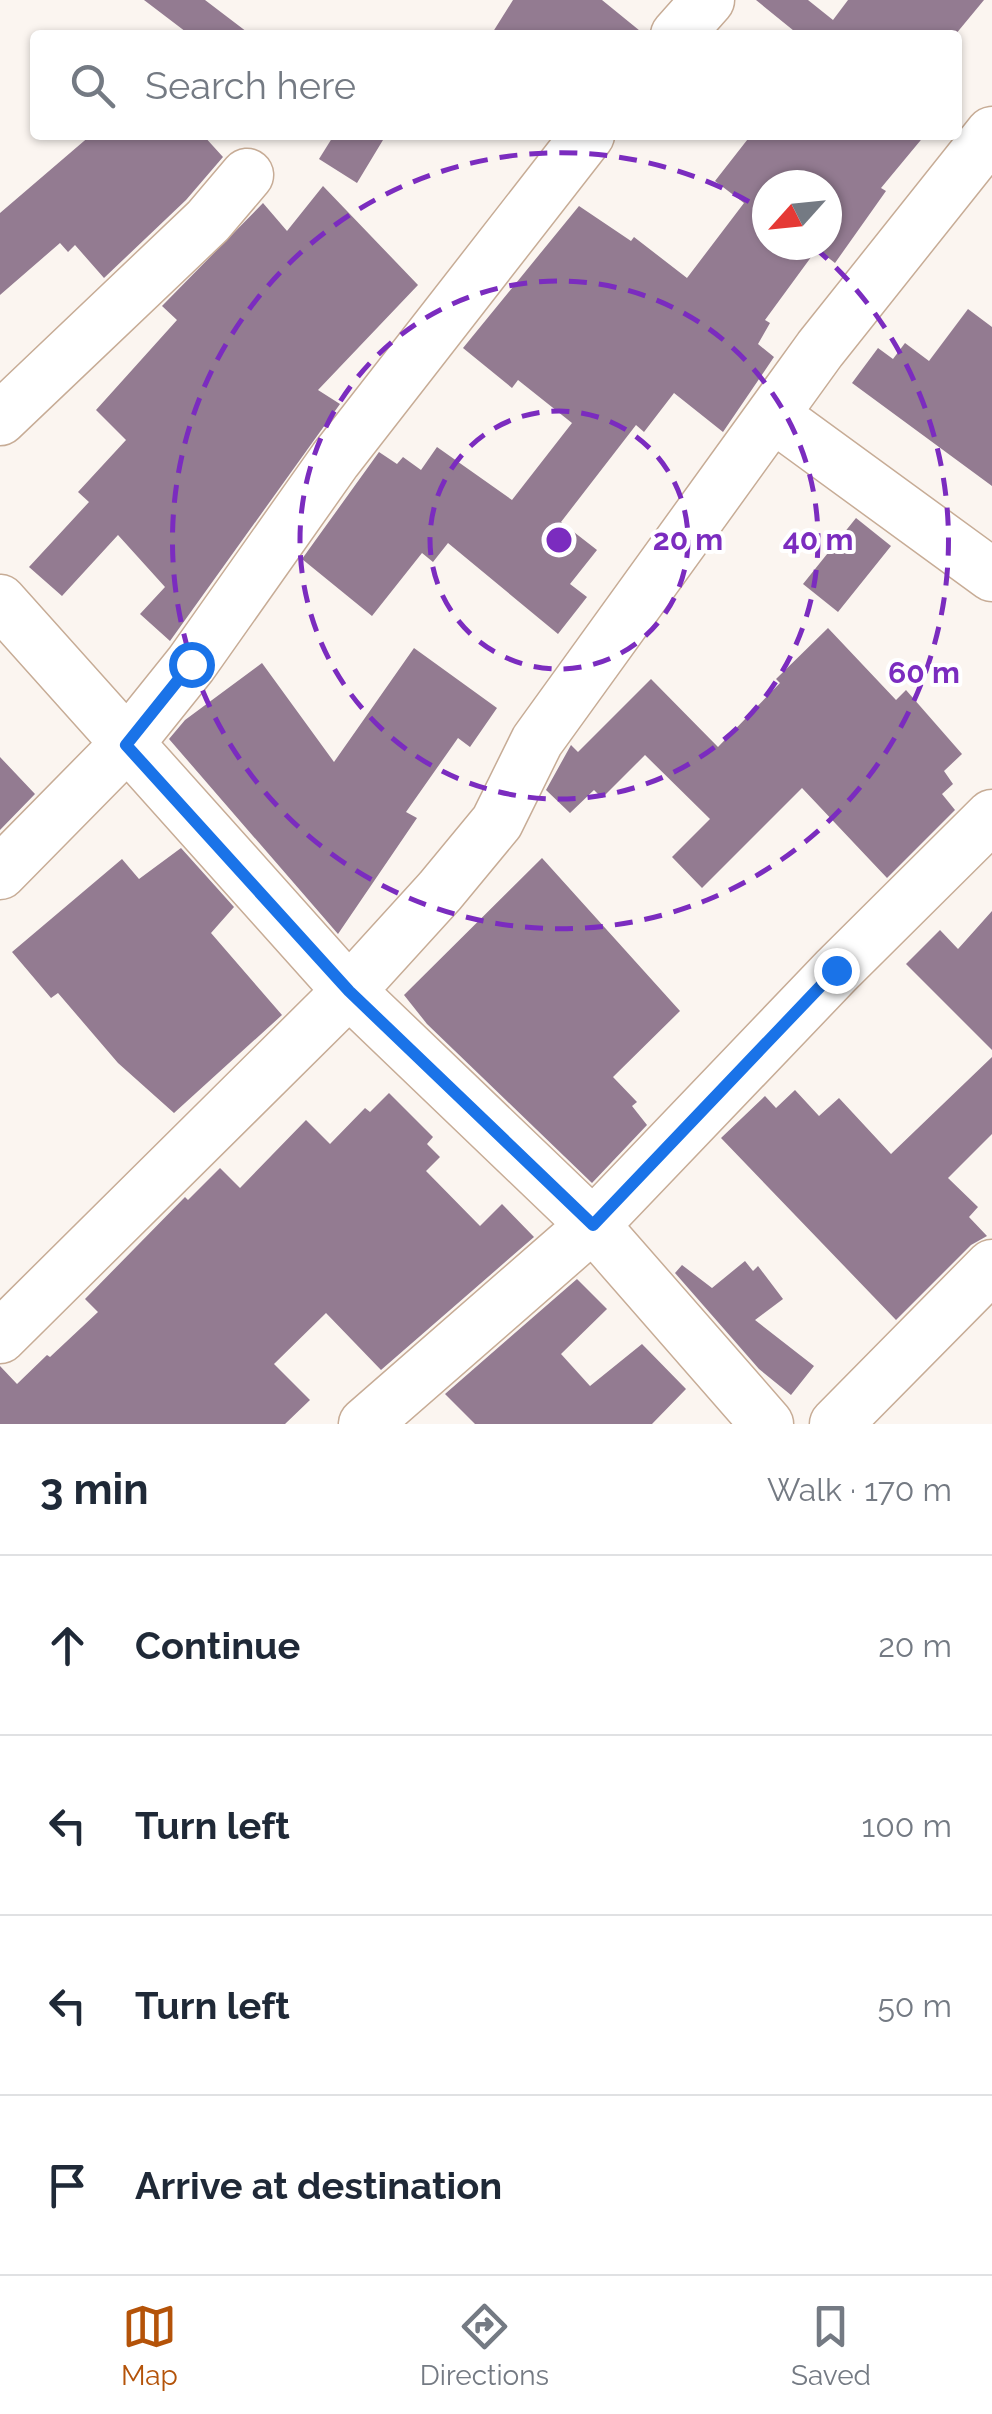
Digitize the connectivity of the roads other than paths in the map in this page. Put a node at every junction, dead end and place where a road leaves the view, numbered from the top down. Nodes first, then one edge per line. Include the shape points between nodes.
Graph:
1 (708, 0) edge
2 (681, 30) edge
3 (992, 134) edge
4 (584, 140) edge
5 (247, 174) dead end
6 (774, 416) junction
7 (0, 420) edge
8 (992, 574) edge
9 (0, 601) edge
10 (126, 745) junction
11 (992, 816) edge
12 (0, 873) edge
13 (349, 991) junction
14 (593, 1225) junction
15 (992, 1266) edge
16 (0, 1337) edge
17 (364, 1424) edge
18 (767, 1424) edge
19 (836, 1424) edge

1 - 2 street
3 - 6 street
4 - 10 street via 346,444
5 - 7 street via 208,221
6 - 8 street
6 - 13 street via 537,741 497,822
9 - 10 street
10 - 12 street
10 - 13 street
11 - 14 street
13 - 14 street
13 - 16 street
14 - 17 street
14 - 18 street
15 - 19 street

